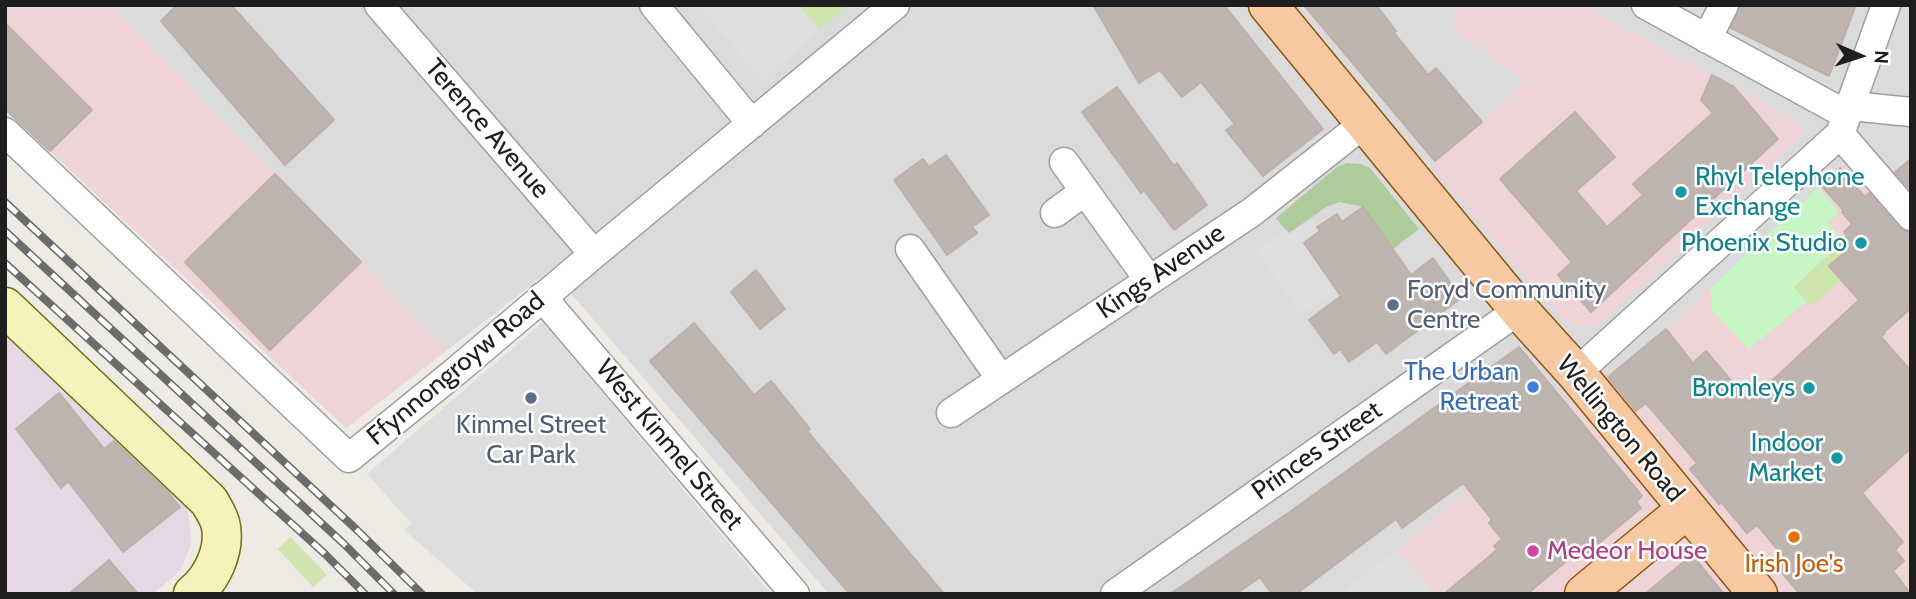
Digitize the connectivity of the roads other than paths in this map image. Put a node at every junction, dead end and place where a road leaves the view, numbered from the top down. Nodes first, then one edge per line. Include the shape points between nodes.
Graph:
1 (379, 5) edge
2 (654, 5) edge
3 (895, 5) edge
4 (1268, 5) edge
5 (1646, 5) edge
6 (1724, 5) edge
7 (1886, 5) edge
8 (1707, 39) junction
9 (1911, 111) edge
10 (1846, 118) junction
11 (1366, 122) junction
12 (752, 124) junction
13 (5, 132) edge
14 (1064, 162) dead end
15 (1085, 191) junction
16 (1055, 214) dead end
17 (1911, 216) edge
18 (910, 249) dead end
19 (594, 254) junction
20 (1149, 280) junction
21 (542, 297) junction
22 (5, 307) edge
23 (1519, 310) junction
24 (1576, 373) junction
25 (1001, 379) junction
26 (951, 413) dead end
27 (1687, 509) junction
28 (193, 594) edge
29 (795, 594) edge
30 (1115, 594) edge
31 (1584, 594) edge
32 (1758, 594) edge

1 - 19 street, Terence Avenue
2 - 12 street
3 - 12 street, Ffynnongroyw Road
4 - 11 main road, Wellington Road
5 - 8 street
6 - 8 street
7 - 10 street
8 - 10 street
9 - 10 street
10 - 17 street
10 - 24 street
11 - 20 street, Kings Avenue via 1252,212
11 - 23 main road, Wellington Road
12 - 19 street, Ffynnongroyw Road
13 - 21 street, Ffynnongroyw Road via 349,458
14 - 15 street
15 - 16 street
15 - 20 street
18 - 25 street
19 - 21 street, Ffynnongroyw Road
20 - 25 street, Kings Avenue
21 - 29 street, West Kinmel Street
22 - 28 street via 209,500 221,526 220,555 203,586
23 - 24 main road, Wellington Road
23 - 30 street, Princes Street
24 - 27 main road, Wellington Road
25 - 26 street, Kings Avenue
27 - 31 main road
27 - 32 main road, Wellington Road

